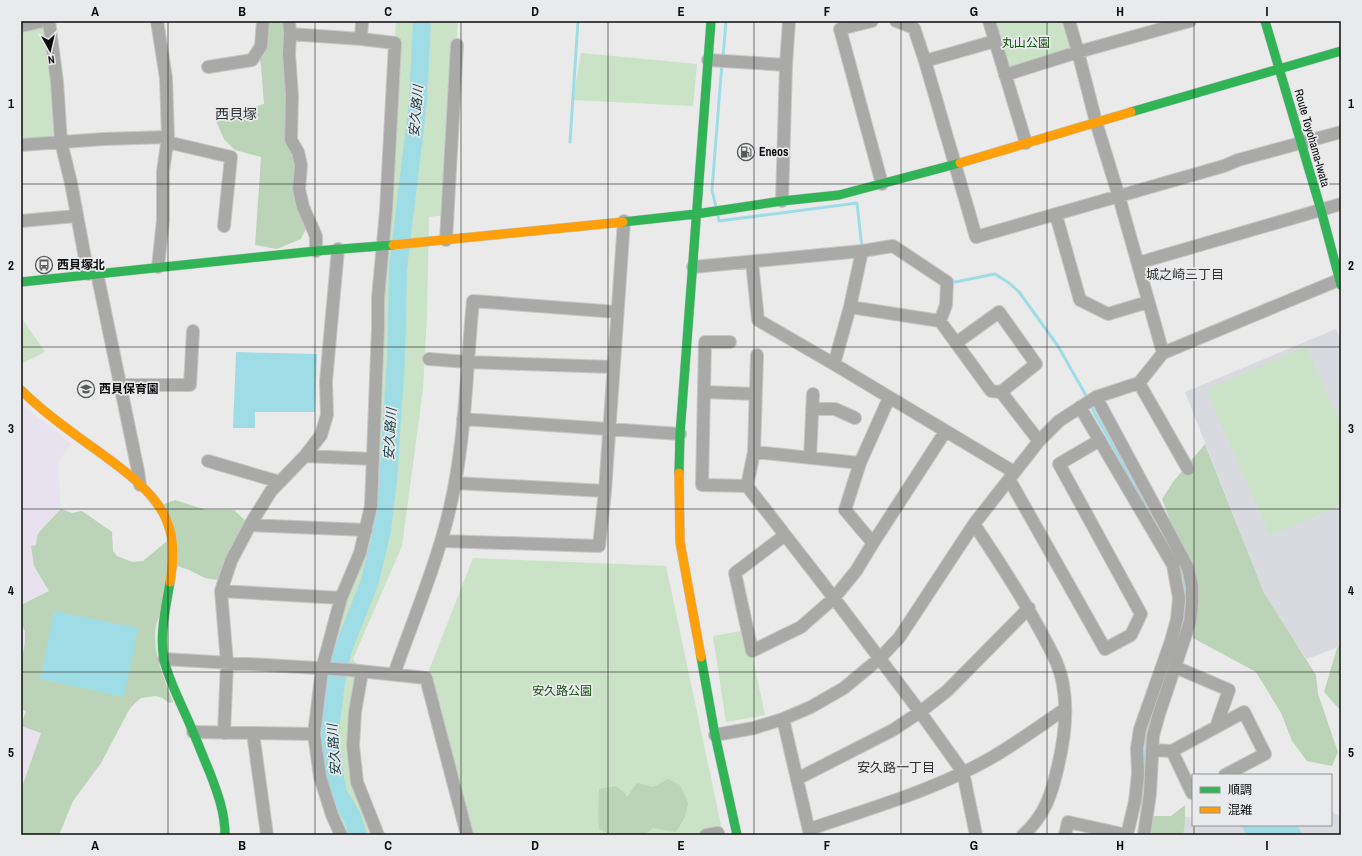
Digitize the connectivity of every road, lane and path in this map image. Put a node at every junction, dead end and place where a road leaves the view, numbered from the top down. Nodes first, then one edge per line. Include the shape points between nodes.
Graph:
1 (44, 21) edge
2 (49, 21) edge
3 (157, 21) edge
4 (262, 21) edge
5 (290, 21) edge
6 (362, 21) edge
7 (711, 21) edge
8 (789, 21) edge
9 (872, 21) edge
10 (896, 21) edge
11 (989, 21) edge
12 (1069, 21) edge
13 (1190, 21) edge
14 (1265, 21) edge
15 (21, 26) edge
16 (290, 34) junction
17 (361, 39) junction
18 (995, 41) junction
19 (456, 45) dead end
20 (1341, 51) edge
21 (1078, 52) junction
22 (708, 60) junction
23 (925, 61) junction
24 (786, 65) junction
25 (208, 67) dead end
26 (1280, 69) junction
27 (1005, 75) junction
28 (1096, 122) junction
29 (1341, 132) edge
30 (168, 140) junction
31 (61, 142) junction
32 (1026, 143) junction
33 (1300, 144) junction
34 (21, 145) edge
35 (955, 164) junction
36 (882, 184) junction
37 (1119, 197) junction
38 (782, 201) junction
39 (1341, 204) edge
40 (1321, 210) junction
41 (696, 214) junction
42 (1056, 215) junction
43 (76, 216) junction
44 (21, 221) edge
45 (624, 221) junction
46 (224, 226) dead end
47 (446, 240) junction
48 (384, 245) junction
49 (338, 249) junction
50 (316, 251) junction
51 (862, 251) junction
52 (752, 262) junction
53 (1138, 263) junction
54 (158, 267) junction
55 (693, 267) junction
56 (92, 273) junction
57 (1340, 281) edge
58 (21, 282) edge
59 (1148, 302) junction
60 (850, 307) junction
61 (617, 312) junction
62 (940, 321) junction
63 (193, 331) dead end
64 (730, 342) dead end
65 (956, 343) junction
66 (1163, 353) junction
67 (757, 355) dead end
68 (429, 359) dead end
69 (467, 362) junction
70 (834, 364) junction
71 (613, 367) junction
72 (1139, 383) junction
73 (121, 385) junction
74 (21, 390) edge
75 (704, 392) junction
76 (1001, 392) junction
77 (756, 394) junction
78 (813, 394) dead end
79 (1096, 397) junction
80 (889, 398) junction
81 (1080, 407) junction
82 (812, 409) junction
83 (855, 418) dead end
84 (463, 419) junction
85 (608, 428) junction
86 (945, 432) junction
87 (680, 434) junction
88 (1100, 440) junction
89 (1039, 441) junction
90 (754, 452) junction
91 (305, 456) junction
92 (810, 458) junction
93 (373, 459) junction
94 (208, 461) dead end
95 (860, 463) junction
96 (1188, 469) dead end
97 (1012, 476) junction
98 (280, 482) junction
99 (455, 483) junction
100 (140, 485) junction
101 (747, 486) junction
102 (605, 491) junction
103 (974, 524) junction
104 (250, 525) junction
105 (366, 530) junction
106 (784, 535) junction
107 (441, 542) junction
108 (873, 543) junction
109 (221, 591) junction
110 (341, 598) junction
111 (834, 598) junction
112 (1029, 608) junction
113 (1177, 643) junction
114 (880, 658) junction
115 (164, 659) junction
116 (227, 663) junction
117 (1175, 667) junction
118 (322, 669) junction
119 (356, 671) junction
120 (394, 674) junction
121 (1065, 709) junction
122 (920, 712) junction
123 (783, 719) junction
124 (1216, 727) junction
125 (193, 732) junction
126 (224, 733) junction
127 (254, 733) junction
128 (314, 734) junction
129 (715, 735) junction
130 (1152, 750) junction
131 (1172, 751) junction
132 (963, 772) junction
133 (1227, 774) edge
134 (797, 779) junction
135 (1192, 793) edge
136 (810, 832) edge
137 (1029, 833) edge
138 (225, 835) edge
139 (267, 835) edge
140 (341, 835) edge
141 (378, 835) edge
142 (467, 835) edge
143 (706, 835) edge
144 (718, 835) edge
145 (738, 835) edge
146 (976, 835) edge
147 (1065, 835) edge
148 (1127, 835) edge
149 (1144, 835) edge

1 - 15 street
2 - 31 street
3 - 30 street via 166,78
4 - 25 street via 261,46 252,60
5 - 16 street
6 - 17 street
7 - 22 street
8 - 24 street
9 - 36 street via 840,29
10 - 23 street via 914,28
11 - 18 street
12 - 21 street
13 - 21 street
14 - 26 street, Route Toyohama-Iwata
16 - 17 street
16 - 50 street via 291,140 302,165 299,189 303,207 316,236
17 - 48 street via 395,43
18 - 23 street
18 - 27 street
19 - 47 street
20 - 26 street
21 - 27 street
21 - 28 street
22 - 24 street
22 - 41 street
23 - 35 street
24 - 38 street
26 - 28 street
26 - 33 street, Route Toyohama-Iwata
27 - 32 street
28 - 32 street
28 - 37 street
29 - 33 street
30 - 31 street
30 - 46 street via 231,157
30 - 54 street via 163,171 163,220
31 - 34 street
31 - 43 street
32 - 35 street
33 - 37 street via 1238,160
33 - 40 street, Route Toyohama-Iwata
35 - 36 street
35 - 42 street via 976,237
36 - 38 street via 839,195
37 - 42 street
37 - 53 street
38 - 41 street
39 - 40 street
40 - 53 street
40 - 57 street, Route Toyohama-Iwata
41 - 45 street
41 - 55 street
42 - 59 street via 1080,300 1108,314
43 - 44 street
43 - 56 street
45 - 47 street
45 - 61 street
47 - 48 street
48 - 49 street
48 - 93 street via 378,298
49 - 50 street
49 - 91 street via 326,380 327,415 321,435
50 - 54 street
51 - 52 street
51 - 60 street
51 - 62 street via 893,246 947,282 946,305
52 - 55 street
52 - 70 street via 758,320
53 - 59 street
54 - 56 street
55 - 87 street
56 - 58 street
56 - 73 street
57 - 66 street
59 - 66 street
60 - 62 street
60 - 70 street
61 - 69 street via 473,301
61 - 71 street
62 - 65 street
63 - 73 street via 190,385
64 - 75 street via 705,342
65 - 76 street via 991,391
65 - 76 street via 999,312 1036,364
66 - 72 street
67 - 77 street
68 - 69 street
69 - 71 street
69 - 84 street
70 - 80 street
71 - 85 street
72 - 79 street
72 - 96 street
73 - 100 street
74 - 100 street via 37,406 128,473
75 - 77 street
75 - 101 street via 702,485
76 - 89 street
77 - 90 street
78 - 82 street
79 - 81 street
79 - 113 street via 1188,568 1192,586 1190,622
80 - 86 street
80 - 95 street
81 - 88 street
81 - 89 street via 1059,421
82 - 83 street via 835,409
82 - 92 street
84 - 85 street
84 - 99 street
85 - 87 street
85 - 102 street
86 - 97 street
86 - 108 street
87 - 129 street via 680,542
88 - 97 street via 1059,464 1141,614 1131,635 1105,649
88 - 113 street via 1173,565 1179,598
89 - 97 street
90 - 92 street
90 - 101 street
91 - 93 street
91 - 98 street
92 - 95 street
93 - 105 street via 371,506
94 - 98 street
95 - 108 street via 845,510
97 - 103 street
98 - 104 street via 271,491
99 - 102 street
99 - 107 street
100 - 115 street via 159,506 172,537 174,555 162,634
101 - 106 street
102 - 107 street via 599,546
103 - 112 street
103 - 114 street via 899,638
104 - 105 street
104 - 109 street via 231,561
105 - 110 street via 360,553
106 - 111 street
106 - 111 street via 735,573 752,651 801,627
107 - 120 street
108 - 111 street via 856,571
109 - 110 street
109 - 116 street
110 - 118 street
111 - 114 street
112 - 121 street via 1057,662 1063,685
112 - 122 street via 947,691
113 - 117 street
113 - 148 street via 1140,729 1135,801
114 - 122 street
114 - 123 street via 844,688
115 - 116 street
115 - 125 street
116 - 118 street
116 - 126 street
117 - 124 street via 1229,690
117 - 130 street via 1158,714
118 - 119 street
118 - 128 street
119 - 120 street
119 - 141 street via 353,746 357,782
120 - 142 street via 426,678
121 - 132 street via 991,758
121 - 137 street via 1054,788 1041,816
122 - 132 street
122 - 134 street via 893,730
123 - 129 street via 754,728
123 - 134 street
124 - 131 street
124 - 133 street via 1244,712 1265,754
125 - 126 street
125 - 138 street via 223,808
126 - 127 street
127 - 128 street
127 - 139 street
128 - 140 street via 320,777
129 - 145 street
130 - 131 street
130 - 149 street via 1150,794
131 - 135 street
132 - 136 street
132 - 146 street
134 - 136 street
143 - 144 street
147 - 148 street via 1068,822

